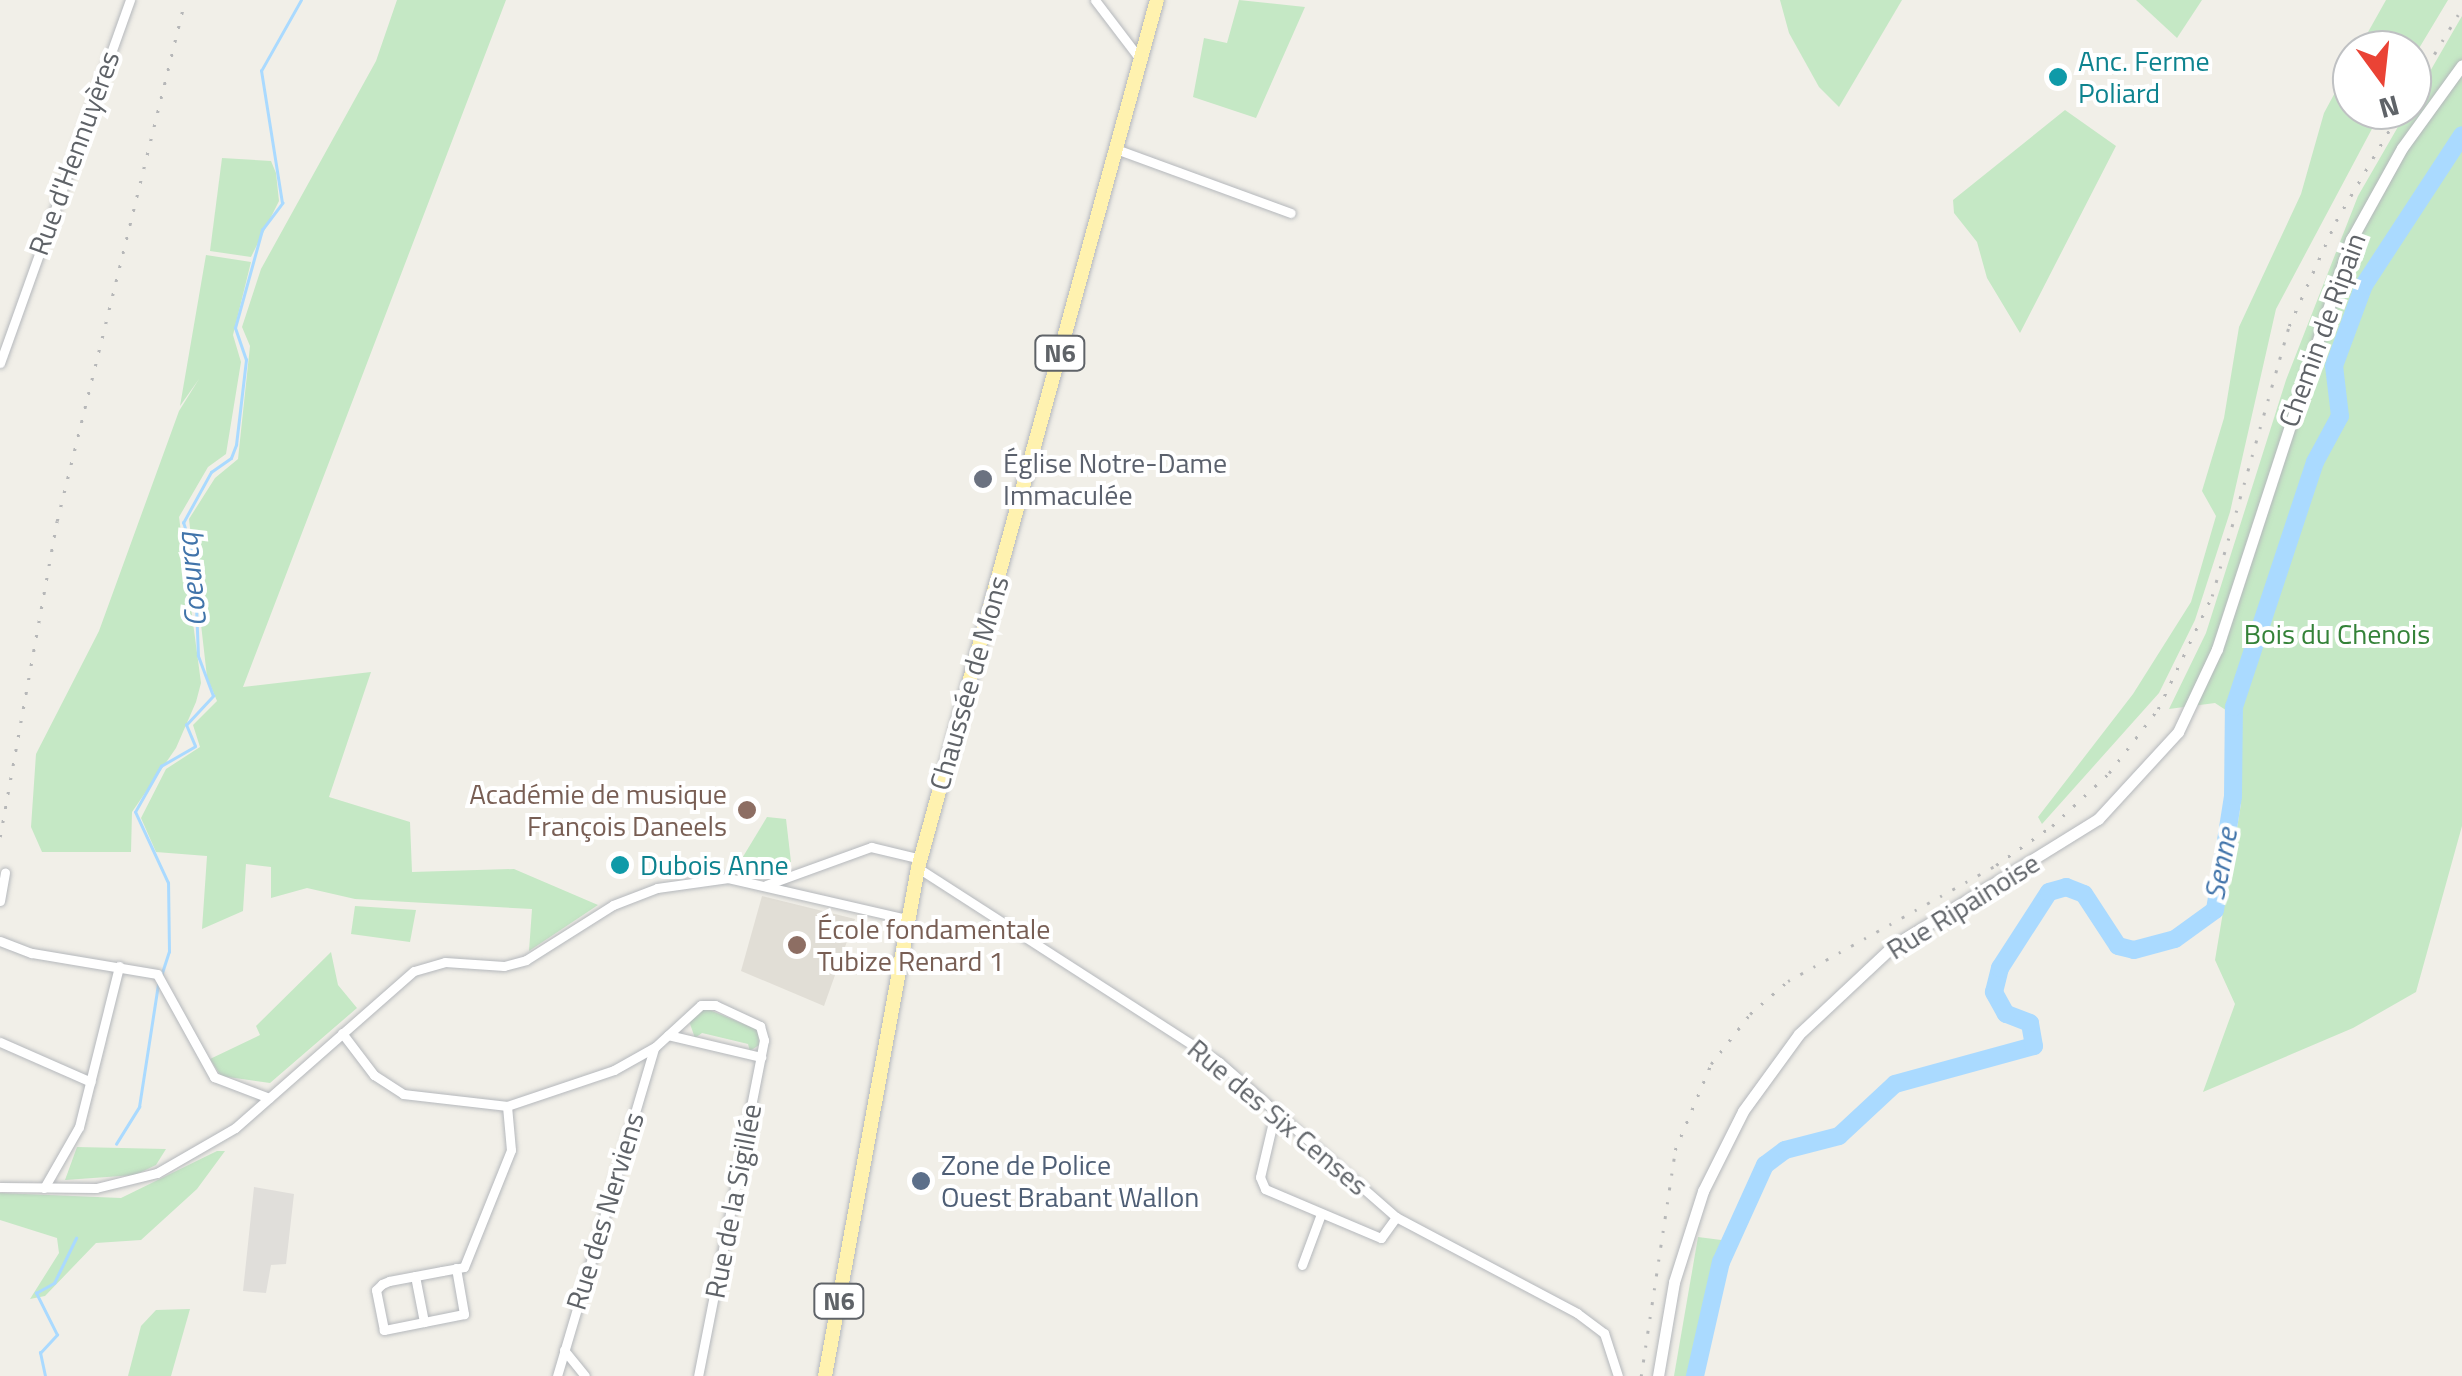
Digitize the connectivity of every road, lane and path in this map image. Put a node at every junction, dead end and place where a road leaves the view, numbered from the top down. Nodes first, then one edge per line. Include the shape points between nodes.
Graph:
1 (130, 0) edge
2 (1095, 0) edge
3 (1157, 0) edge
4 (1140, 60) junction
5 (2462, 65) edge
6 (1116, 149) junction
7 (1291, 213) dead end
8 (0, 363) edge
9 (2245, 560) joint
10 (920, 864) junction
11 (4, 872) dead end
12 (766, 886) junction
13 (0, 901) edge
14 (907, 919) junction
15 (0, 942) edge
16 (120, 966) junction
17 (342, 1033) junction
18 (668, 1035) junction
19 (0, 1042) edge
20 (655, 1047) junction
21 (761, 1057) junction
22 (92, 1082) junction
23 (269, 1098) junction
24 (508, 1106) junction
25 (1276, 1108) junction
26 (0, 1186) edge
27 (44, 1188) junction
28 (1321, 1214) junction
29 (1396, 1217) junction
30 (1302, 1265) dead end
31 (456, 1268) junction
32 (415, 1276) junction
33 (424, 1322) junction
34 (564, 1350) junction
35 (557, 1376) edge
36 (585, 1376) edge
37 (698, 1376) edge
38 (826, 1376) edge
39 (1618, 1376) edge
40 (1658, 1376) edge

1 - 8 street, Rue d'Hennuyères
2 - 4 street
3 - 4 main road, Chaussée de Mons / N6
4 - 6 main road, Chaussée de Mons / N6
5 - 9 street, Chemin de Ripain via 2402,148 2351,240
6 - 7 street
6 - 10 main road, Chaussée de Mons / N6
9 - 40 street, Rue Ripainoise via 2194,704 2128,793 2050,852 1893,946 1828,1002 1770,1070 1722,1148 1697,1207 1674,1282
10 - 12 street, Rue des Six Censes via 871,847
10 - 14 main road, Chaussée de Mons / N6
10 - 25 street, Rue des Six Censes via 1219,1062
11 - 13 street
12 - 14 street
12 - 17 street via 691,880 613,905 526,960 430,965 396,984
14 - 38 main road, Chaussée de Mons / N6
15 - 16 street
16 - 22 street
16 - 23 street via 159,976 214,1077
17 - 23 street
17 - 24 street via 374,1075 404,1094
18 - 20 street
18 - 21 street
18 - 21 street, Rue de la Sigillée via 694,1008 710,1004 760,1026
19 - 22 street
20 - 24 street via 586,1084
20 - 34 street, Rue des Nerviens
21 - 37 street, Rue de la Sigillée
22 - 27 street via 79,1127
23 - 27 street via 222,1138 157,1173 96,1188
24 - 31 street via 510,1150 470,1255
25 - 28 street via 1260,1183
25 - 29 street, Rue des Six Censes
26 - 27 street
28 - 29 street via 1382,1238
28 - 30 street
29 - 39 street, Rue des Six Censes via 1578,1313 1604,1333
31 - 32 street
31 - 33 street via 464,1314
32 - 33 street
32 - 33 street via 376,1290 384,1330
34 - 35 street, Rue des Nerviens
34 - 36 street

